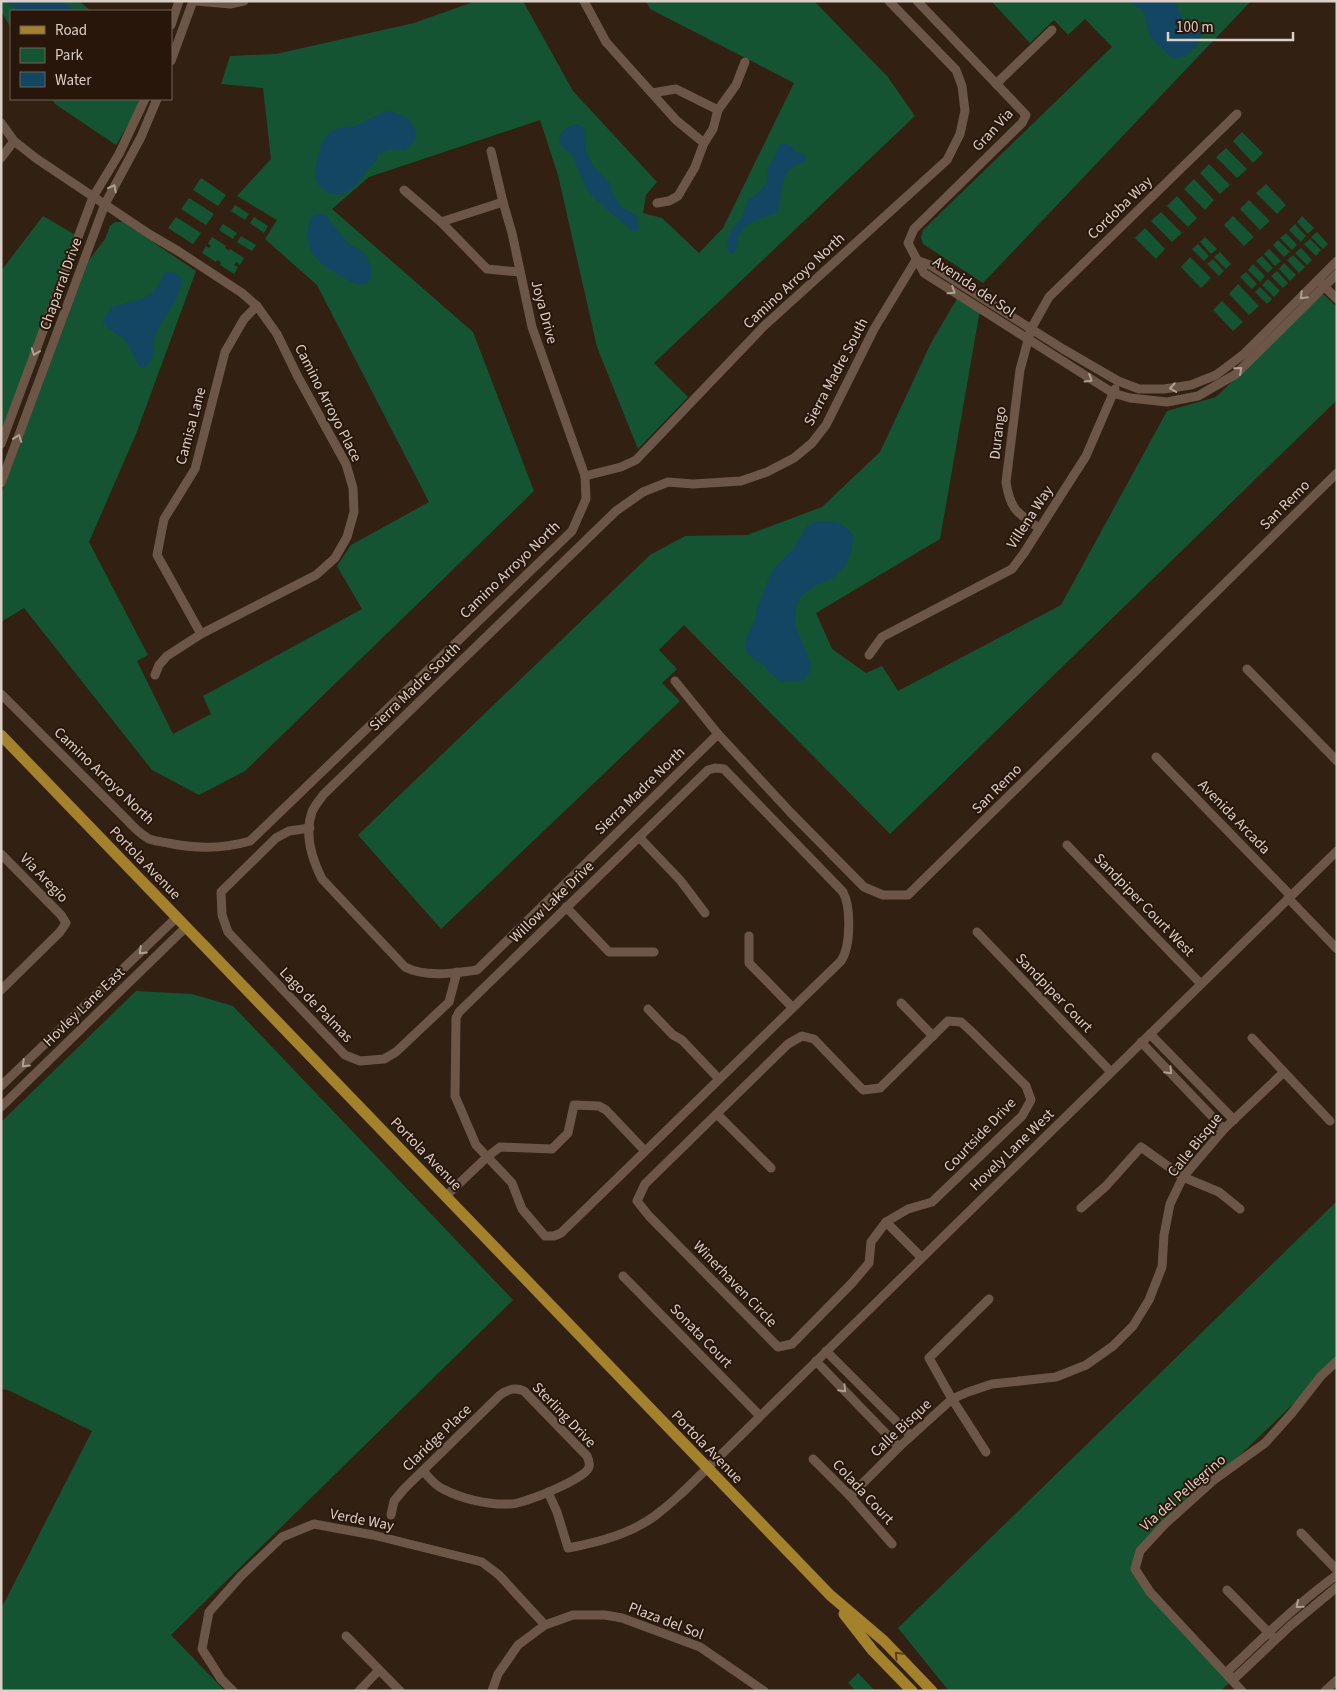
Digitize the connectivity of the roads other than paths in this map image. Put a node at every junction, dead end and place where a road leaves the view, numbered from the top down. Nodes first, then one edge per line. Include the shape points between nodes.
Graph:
1 (179, 1) edge
2 (194, 1) edge
3 (244, 1) edge
4 (584, 1) edge
5 (889, 1) edge
6 (917, 1) edge
7 (172, 22) edge
8 (1052, 30) dead end
9 (172, 58) edge
10 (745, 62) dead end
11 (996, 84) junction
12 (652, 93) junction
13 (145, 100) edge
14 (157, 100) edge
15 (718, 110) junction
16 (1237, 114) dead end
17 (1, 122) edge
18 (14, 141) junction
19 (704, 143) junction
20 (491, 151) dead end
21 (1, 158) edge
22 (404, 190) dead end
23 (93, 197) junction
24 (502, 202) junction
25 (657, 203) dead end
26 (105, 204) junction
27 (441, 222) junction
28 (916, 260) junction
29 (1337, 262) edge
30 (519, 272) junction
31 (1337, 274) edge
32 (1321, 284) junction
33 (1337, 299) edge
34 (256, 306) junction
35 (1031, 329) junction
36 (1027, 340) junction
37 (1118, 382) junction
38 (1113, 393) junction
39 (1, 444) edge
40 (1337, 474) edge
41 (585, 476) junction
42 (1, 483) edge
43 (1039, 528) junction
44 (202, 634) junction
45 (869, 655) dead end
46 (1247, 669) dead end
47 (155, 675) dead end
48 (675, 681) dead end
49 (1, 694) edge
50 (718, 734) junction
51 (1, 735) edge
52 (1156, 757) dead end
53 (1337, 761) edge
54 (310, 828) junction
55 (638, 837) junction
56 (1067, 845) dead end
57 (1337, 851) edge
58 (1, 854) edge
59 (1290, 897) junction
60 (566, 907) junction
61 (705, 913) dead end
62 (177, 917) junction
63 (186, 927) junction
64 (977, 932) dead end
65 (749, 936) dead end
66 (1337, 949) edge
67 (654, 952) dead end
68 (414, 971) joint
69 (457, 972) junction
70 (1201, 984) junction
71 (1, 990) edge
72 (901, 1003) dead end
73 (792, 1007) junction
74 (648, 1009) dead end
75 (1150, 1034) junction
76 (933, 1036) junction
77 (1252, 1038) dead end
78 (1142, 1042) junction
79 (1111, 1072) junction
80 (1284, 1072) junction
81 (719, 1079) junction
82 (1, 1086) edge
83 (1205, 1089) junction
84 (1196, 1100) junction
85 (1, 1107) edge
86 (718, 1114) junction
87 (1234, 1120) junction
88 (1330, 1121) dead end
89 (1224, 1129) junction
90 (645, 1151) junction
91 (487, 1157) junction
92 (772, 1168) dead end
93 (1183, 1177) junction
94 (446, 1196) junction
95 (1081, 1208) dead end
96 (1240, 1209) dead end
97 (886, 1222) junction
98 (921, 1258) junction
99 (623, 1276) dead end
100 (989, 1299) dead end
101 (826, 1351) junction
102 (816, 1361) junction
103 (1337, 1361) edge
104 (512, 1389) joint
105 (952, 1400) junction
106 (882, 1407) junction
107 (760, 1416) junction
108 (871, 1418) junction
109 (911, 1436) junction
110 (899, 1447) junction
111 (986, 1452) dead end
112 (813, 1459) dead end
113 (706, 1468) junction
114 (422, 1471) junction
115 (548, 1492) junction
116 (850, 1496) junction
117 (391, 1515) dead end
118 (1301, 1533) dead end
119 (892, 1544) dead end
120 (1337, 1570) edge
121 (1337, 1575) edge
122 (1337, 1587) edge
123 (1227, 1590) dead end
124 (830, 1595) junction
125 (545, 1625) junction
126 (1268, 1632) junction
127 (346, 1636) dead end
128 (1275, 1640) junction
129 (380, 1670) junction
130 (1230, 1678) junction
131 (1337, 1680) edge
132 (233, 1691) edge
133 (359, 1691) edge
134 (400, 1691) edge
135 (492, 1691) edge
136 (764, 1691) edge
137 (912, 1691) edge
138 (932, 1691) edge
139 (1242, 1691) edge
140 (1325, 1691) edge

1 - 7 street
2 - 3 street via 230,4
2 - 9 street
4 - 12 street via 606,42
5 - 41 street, Camino Arroyo North via 956,70 962,86 964,111 960,134 947,160 763,327 636,460
6 - 11 street, Gran Via
8 - 11 street
10 - 15 street via 736,85
11 - 28 street, Gran Via via 1026,116 1022,124 914,229 908,243
12 - 15 street via 676,89
12 - 19 street via 676,120
13 - 23 street, Chaparral Drive via 119,154
26 -> 14 street, Chaparral Drive via 141,138
15 - 19 street via 713,129
16 - 35 street, Cordoba Way via 1049,297
17 - 18 street
18 - 21 street
18 - 23 street, Camino Arroyo Place
19 - 25 street via 678,196
20 - 24 street, Joya Drive
22 - 27 street
23 - 26 street, Camino Arroyo Place
23 -> 39 street, Chaparral Drive
24 - 27 street
24 - 30 street, Joya Drive
26 - 34 street, Camino Arroyo Place
42 -> 26 street, Chaparral Drive
27 - 30 street via 487,269
28 - 35 street, Avenida del Sol via 930,265
28 -> 36 street, Avenida del Sol via 924,273
28 - 54 street, Sierra Madre South via 874,329 826,425 812,443 794,458 750,478 693,484 668,482 643,492 616,510 323,795 312,811
29 - 32 street, Avenida del Sol
30 - 41 street, Joya Drive via 532,327
31 - 32 street, Avenida del Sol
32 - 33 street
32 -> 37 street, Avenida del Sol via 1216,375 1190,385 1164,389 1139,389
38 -> 32 street, Avenida del Sol via 1167,402 1198,396 1236,374
34 - 44 street, Camisa Lane via 244,319 225,352 195,469 164,519 157,555
34 - 44 street, Camino Arroyo Place via 277,334 346,464 354,512 348,536 339,551 316,575
35 - 36 street, Durango
35 - 37 street, Avenida del Sol
36 -> 38 street, Avenida del Sol
36 - 43 street, Durango via 1020,370 1006,482 1008,499 1019,515
37 - 38 street, Villena Way
38 - 43 street, Villena Way via 1086,456
40 - 50 street, San Remo via 908,894 883,895 864,887
41 - 49 street, Camino Arroyo North via 586,499 572,531 250,841 213,848 151,840 138,832
43 - 45 street, Villena Way via 1012,568 882,637
44 - 47 street, Camino Arroyo Place via 167,656
46 - 53 street
48 - 50 street, San Remo
50 - 69 street, Sierra Madre North via 477,970
51 - 62 main road, Portola Avenue
52 - 59 street, Avenida Arcada
54 - 68 street, Sierra Madre South via 313,862 322,878 405,967
54 - 69 street, Lago de Palmas via 289,831 276,838 221,892 222,915 228,932 345,1055 360,1061 384,1059 396,1052 449,1002
55 - 60 street, Willow Lake Drive
55 - 61 street via 680,880
55 - 73 street, Willow Lake Drive via 708,770 724,769 843,892 848,901 845,954
56 - 70 street, Sandpiper Court West
57 - 59 street, Hovely Lane West
58 - 71 street, Via Aregio via 66,923
59 - 66 street, Avenida Arcada
59 - 70 street, Hovely Lane West
60 - 67 street via 610,952
60 - 91 street, Willow Lake Drive via 456,1018 455,1096 476,1145
62 - 63 main road, Portola Avenue
62 -> 82 street, Hovley Lane East
63 - 85 street, Hovley Lane East
63 - 94 main road, Portola Avenue
64 - 79 street, Sandpiper Court
65 - 73 street via 749,963
68 - 69 street, Sierra Madre North
70 - 75 street, Hovely Lane West
72 - 76 street
73 - 81 street, Willow Lake Drive
74 - 81 street
75 - 78 street, Hovely Lane West
75 - 83 street
76 - 86 street, Courtside Drive via 880,1088 864,1090 814,1039 802,1036 788,1044
76 - 97 street, Courtside Drive via 948,1021 961,1022 1026,1086 1031,1100 1022,1116 932,1202 908,1209
77 - 80 street
78 - 79 street, Hovely Lane West
78 -> 84 street
79 - 98 street, Hovely Lane West
80 - 87 street, Calle Bisque
80 - 88 street
81 - 90 street, Willow Lake Drive
83 - 84 street
83 - 87 street
84 - 89 street
86 - 92 street
86 - 97 street, Winerhaven Circle via 645,1184 637,1201 778,1347 792,1344 852,1284 869,1263 871,1242
87 - 89 street, Calle Bisque
89 - 93 street, Calle Bisque
90 - 91 street via 606,1110 599,1106 574,1105 568,1133 552,1149 500,1147
90 - 91 street, Willow Lake Drive via 554,1236 545,1236 536,1227 522,1209 512,1183
91 - 94 street
93 - 95 street via 1141,1147
93 - 96 street via 1219,1192
93 - 105 street, Calle Bisque via 1170,1204 1162,1267 1149,1300 1133,1326 1113,1346 1086,1365 1056,1377 992,1384
94 - 113 main road, Portola Avenue
97 - 98 street
98 - 101 street, Hovely Lane West
99 - 107 street, Sonata Court
100 - 105 street via 929,1358
101 - 102 street, Hovely Lane West
101 - 106 street
102 - 107 street, Hovely Lane West
102 -> 108 street
103 - 130 street, Via del Pellegrino via 1320,1376 1265,1443 1215,1479 1164,1524 1140,1551 1135,1569 1150,1592
104 - 114 street, Claridge Place via 500,1395
104 - 115 street, Sterling Drive via 524,1391 590,1461 582,1476
105 - 109 street, Calle Bisque
105 - 111 street
106 - 108 street
106 - 109 street
107 - 113 street, Hovely Lane West
108 - 110 street
109 - 110 street, Calle Bisque
110 - 116 street, Calle Bisque
112 - 116 street, Colada Court
113 - 115 street, Hovely Lane West via 659,1513 630,1530 596,1543 568,1548
113 - 124 main road, Portola Avenue
114 - 115 street via 442,1489 493,1503 525,1502
114 - 117 street, Claridge Place via 394,1501
116 - 119 street, Colada Court
118 - 120 street
121 -> 126 street
122 - 128 street
123 - 126 street
124 - 137 main road, Portola Avenue via 873,1651
138 -> 124 main road, Portola Avenue via 884,1641
125 - 132 street, Verde Way via 499,1575 482,1562 314,1524 282,1537 209,1612 202,1649 221,1679
125 - 135 street, Plaza del Sol via 518,1645 498,1674
125 - 136 street, Plaza del Sol via 573,1615 622,1618 700,1647
126 - 128 street
126 - 130 street via 1229,1670
127 - 129 street
128 - 130 street via 1235,1678
129 - 133 street
129 - 134 street
130 - 139 street, Via del Pellegrino
131 - 140 street

